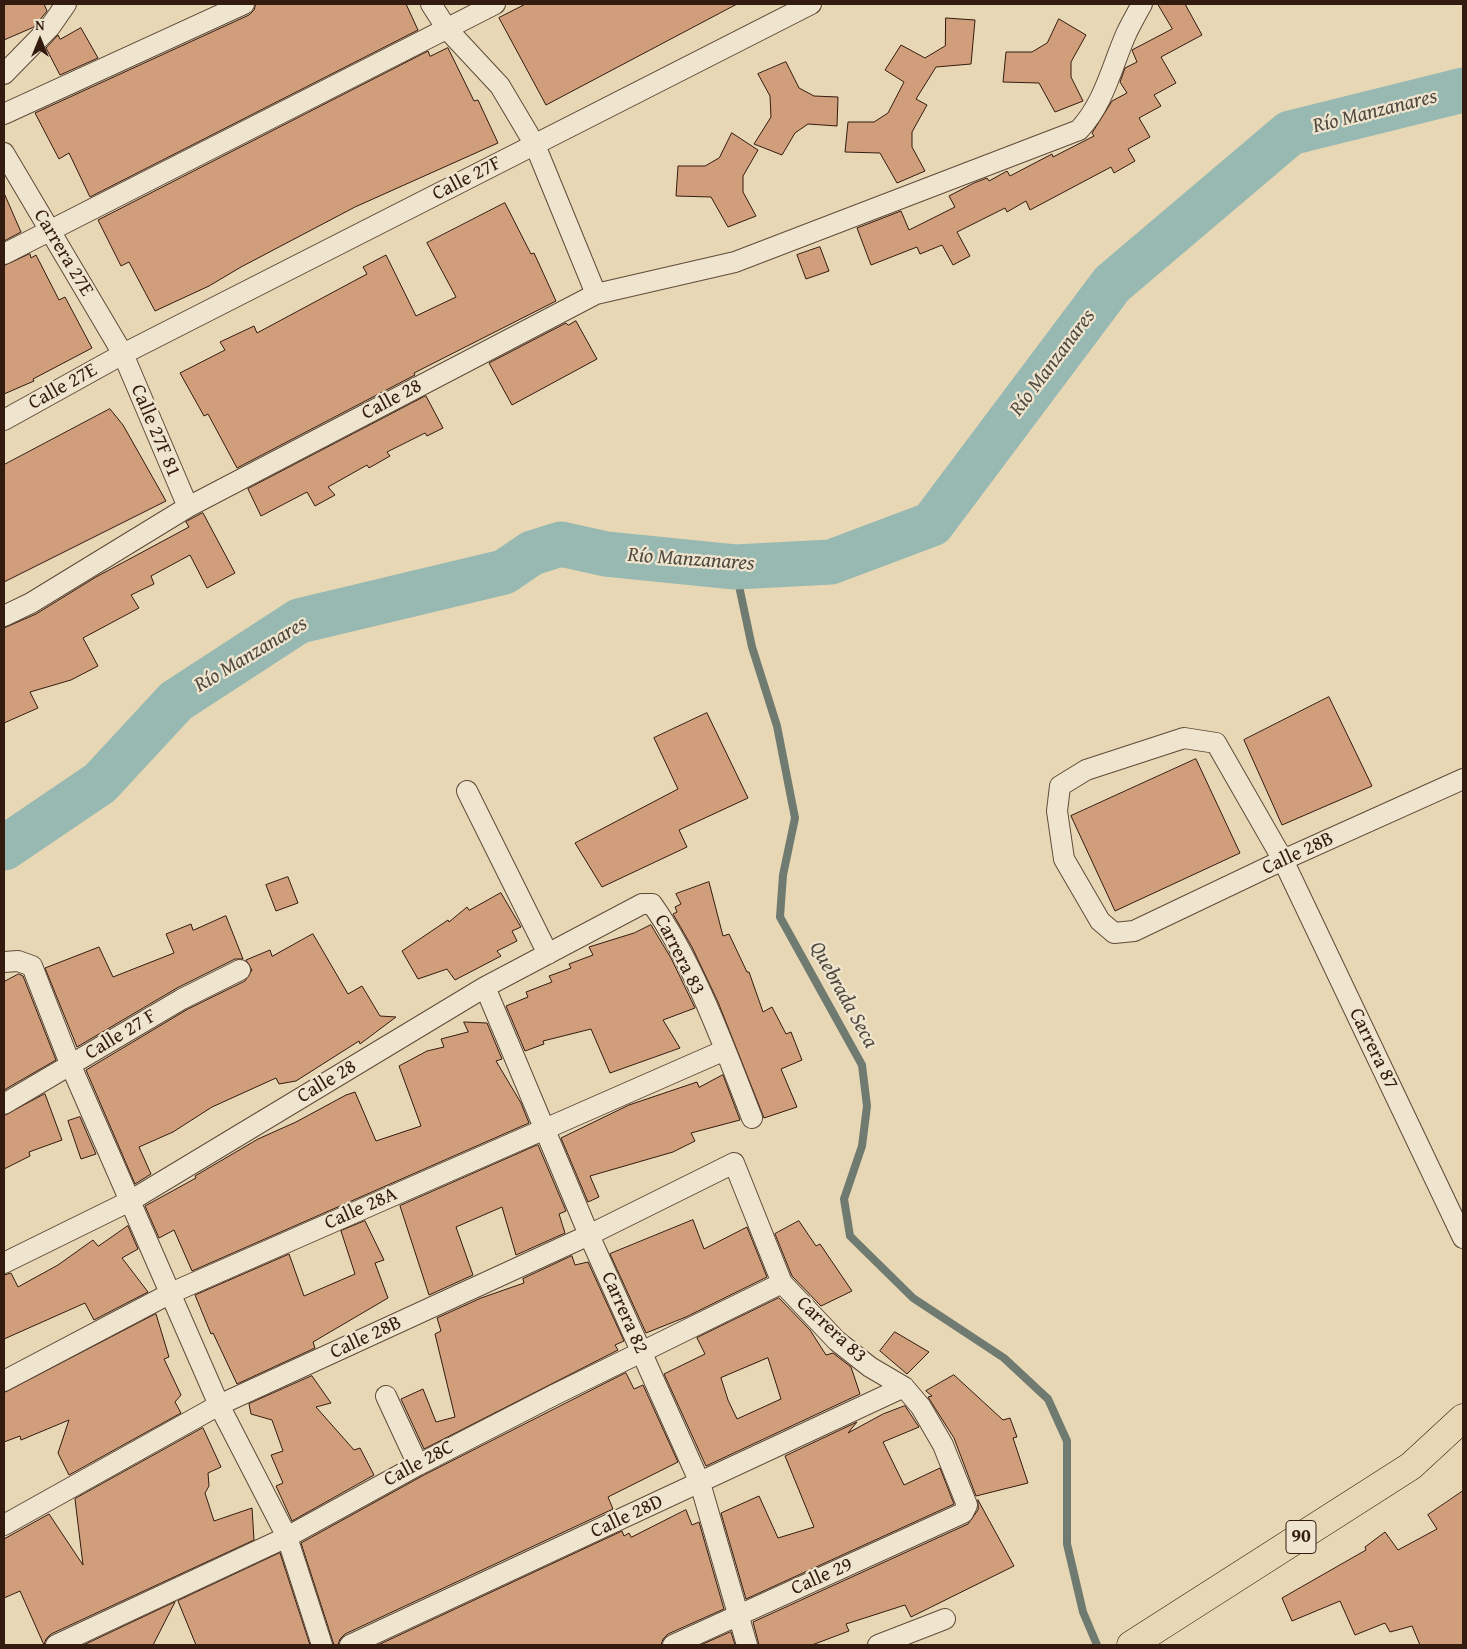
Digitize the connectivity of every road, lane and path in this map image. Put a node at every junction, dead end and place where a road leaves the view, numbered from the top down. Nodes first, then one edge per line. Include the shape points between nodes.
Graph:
1 (66, 4) edge
2 (244, 4) edge
3 (431, 4) edge
4 (496, 4) edge
5 (811, 4) edge
6 (1142, 4) edge
7 (447, 29) junction
8 (4, 74) edge
9 (4, 114) edge
10 (535, 145) junction
11 (4, 153) edge
12 (49, 230) junction
13 (4, 254) edge
14 (596, 294) junction
15 (123, 354) junction
16 (4, 420) edge
17 (188, 507) junction
18 (4, 616) edge
19 (1463, 779) edge
20 (467, 791) dead end
21 (1283, 860) junction
22 (652, 904) joint
23 (1134, 931) joint
24 (548, 954) junction
25 (4, 962) edge
26 (240, 970) dead end
27 (486, 987) junction
28 (725, 1050) junction
29 (71, 1066) junction
30 (4, 1104) edge
31 (752, 1118) dead end
32 (544, 1128) junction
33 (734, 1163) joint
34 (130, 1201) junction
35 (589, 1236) junction
36 (1463, 1238) edge
37 (4, 1263) edge
38 (782, 1283) junction
39 (171, 1293) junction
40 (642, 1353) junction
41 (4, 1381) edge
42 (904, 1388) junction
43 (386, 1396) dead end
44 (219, 1405) junction
45 (1463, 1418) edge
46 (418, 1464) junction
47 (700, 1483) junction
48 (967, 1505) joint
49 (4, 1525) edge
50 (287, 1537) junction
51 (739, 1614) junction
52 (946, 1619) dead end
53 (56, 1645) edge
54 (322, 1645) edge
55 (350, 1645) edge
56 (673, 1645) edge
57 (747, 1645) edge
58 (878, 1645) edge
59 (1131, 1645) edge

1 - 8 street via 50,27
2 - 9 street
3 - 7 street
4 - 7 street
5 - 10 street, Calle 27F
6 - 14 street, Calle 28 via 1104,92 1089,120 1079,130 735,262
7 - 10 street via 500,86
7 - 12 street
10 - 14 street
10 - 15 street, Calle 27F
11 - 12 street, Carrera 27E
12 - 13 street
12 - 15 street, Carrera 27E
14 - 17 street, Calle 28
15 - 16 street, Calle 27E
15 - 17 street, Calle 27F 81
17 - 18 street via 31,603
19 - 21 street, Calle 28B
20 - 24 street
21 - 23 street, Calle 28B
21 - 23 street, Carrera 87 via 1216,743 1184,738 1086,770 1060,786 1057,811 1064,858 1100,921 1114,933
21 - 36 street, Carrera 87
22 - 24 street, Calle 28 via 642,904
22 - 28 street, Carrera 83 via 681,952
24 - 27 street, Calle 28
25 - 29 street via 18,961 32,966
26 - 29 street, Calle 27 F via 182,999
27 - 32 street, Carrera 82
27 - 34 street, Calle 28
28 - 31 street, Carrera 83
28 - 32 street, Calle 28A
29 - 30 street, Calle 27 F
29 - 34 street
32 - 35 street, Carrera 82
32 - 39 street, Calle 28A
33 - 35 street, Calle 28B
33 - 38 street, Carrera 83
34 - 37 street, Calle 28
34 - 39 street
35 - 40 street, Carrera 82
35 - 44 street, Calle 28B
38 - 40 street, Calle 28C
38 - 42 street, Carrera 83 via 837,1341
39 - 41 street, Calle 28A
39 - 44 street
40 - 46 street, Calle 28C
40 - 47 street, Carrera 82
42 - 47 street, Calle 28D
42 - 48 street, Carrera 83 via 921,1407 943,1445
43 - 46 street
44 - 49 street, Calle 28B
44 - 50 street
45 - 59 highway, 90 via 1411,1466
46 - 50 street, Calle 28C
47 - 51 street, Carrera 82
47 - 55 street, Calle 28D
48 - 51 street, Calle 29 via 963,1513
50 - 53 street, Calle 28C
50 - 54 street
51 - 56 street, Calle 29
51 - 57 street, Carrera 82
52 - 58 street

